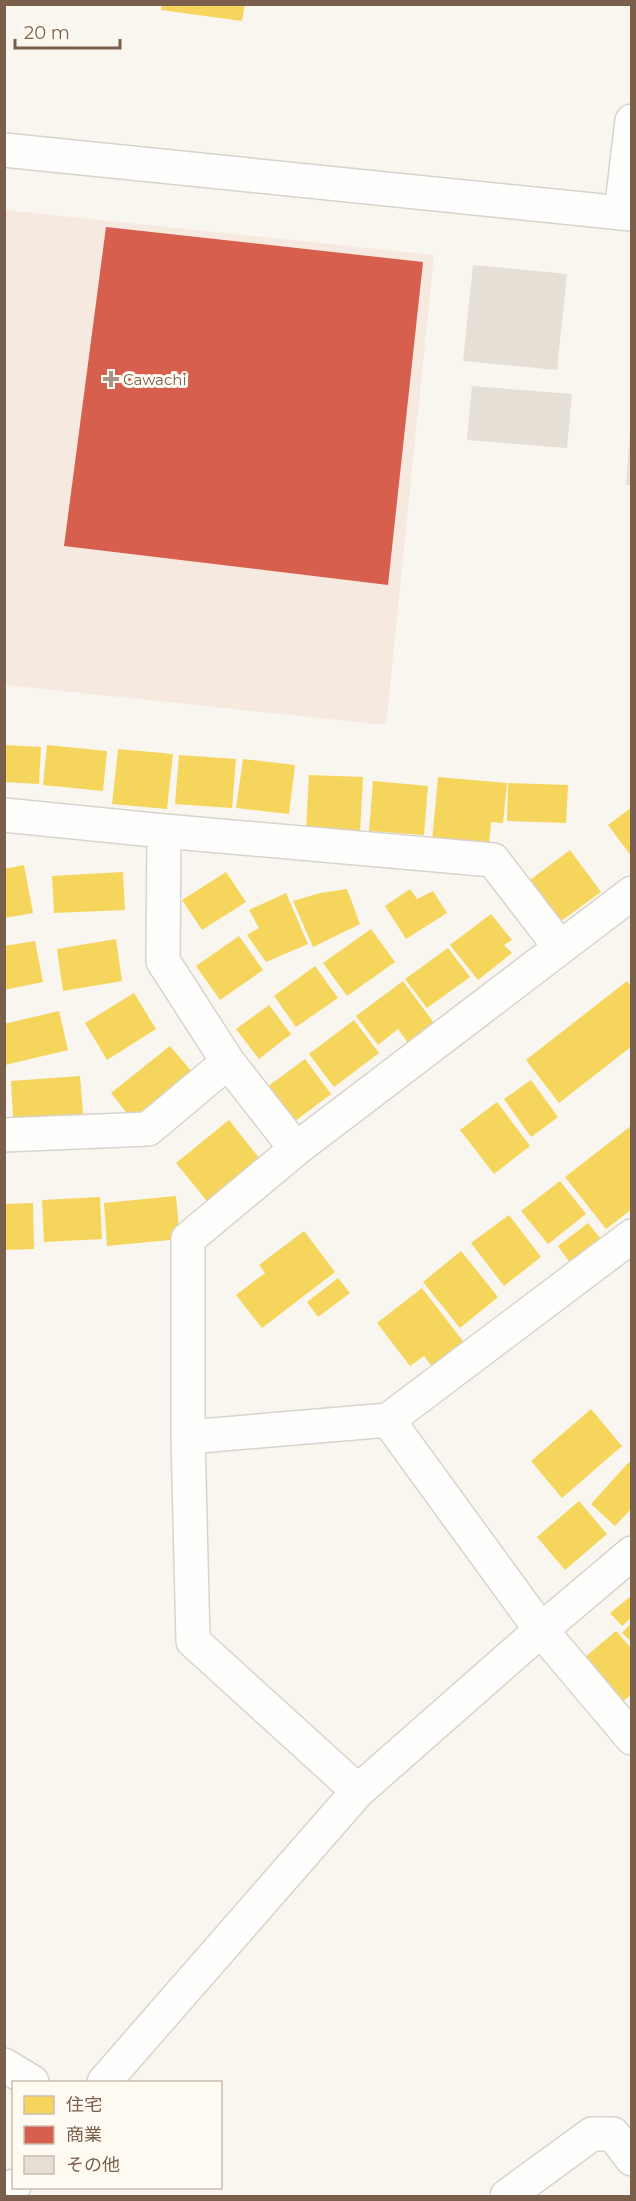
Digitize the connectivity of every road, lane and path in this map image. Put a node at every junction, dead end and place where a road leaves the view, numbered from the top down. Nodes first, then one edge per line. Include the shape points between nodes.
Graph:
1 (632, 121) edge
2 (4, 150) edge
3 (626, 214) edge
4 (4, 815) edge
5 (164, 831) junction
6 (632, 893) edge
7 (560, 947) junction
8 (228, 1062) junction
9 (4, 1135) edge
10 (296, 1149) junction
11 (632, 1236) edge
12 (388, 1420) junction
13 (188, 1437) junction
14 (632, 1553) edge
15 (541, 1630) junction
16 (632, 1738) edge
17 (358, 1791) junction
18 (4, 2065) edge
19 (30, 2081) edge
20 (105, 2081) edge
21 (632, 2159) edge
22 (507, 2196) edge

1 - 3 street
2 - 3 street
4 - 5 street
5 - 7 street via 492,860
5 - 8 street via 163,962
6 - 7 street
7 - 10 street
8 - 9 street via 148,1129
8 - 10 street
10 - 13 street via 188,1239
11 - 12 street
12 - 13 street
12 - 15 street
13 - 17 street via 193,1641
14 - 15 street
15 - 16 street
15 - 17 street
17 - 20 street
18 - 19 street
21 - 22 street via 613,2134 592,2134

